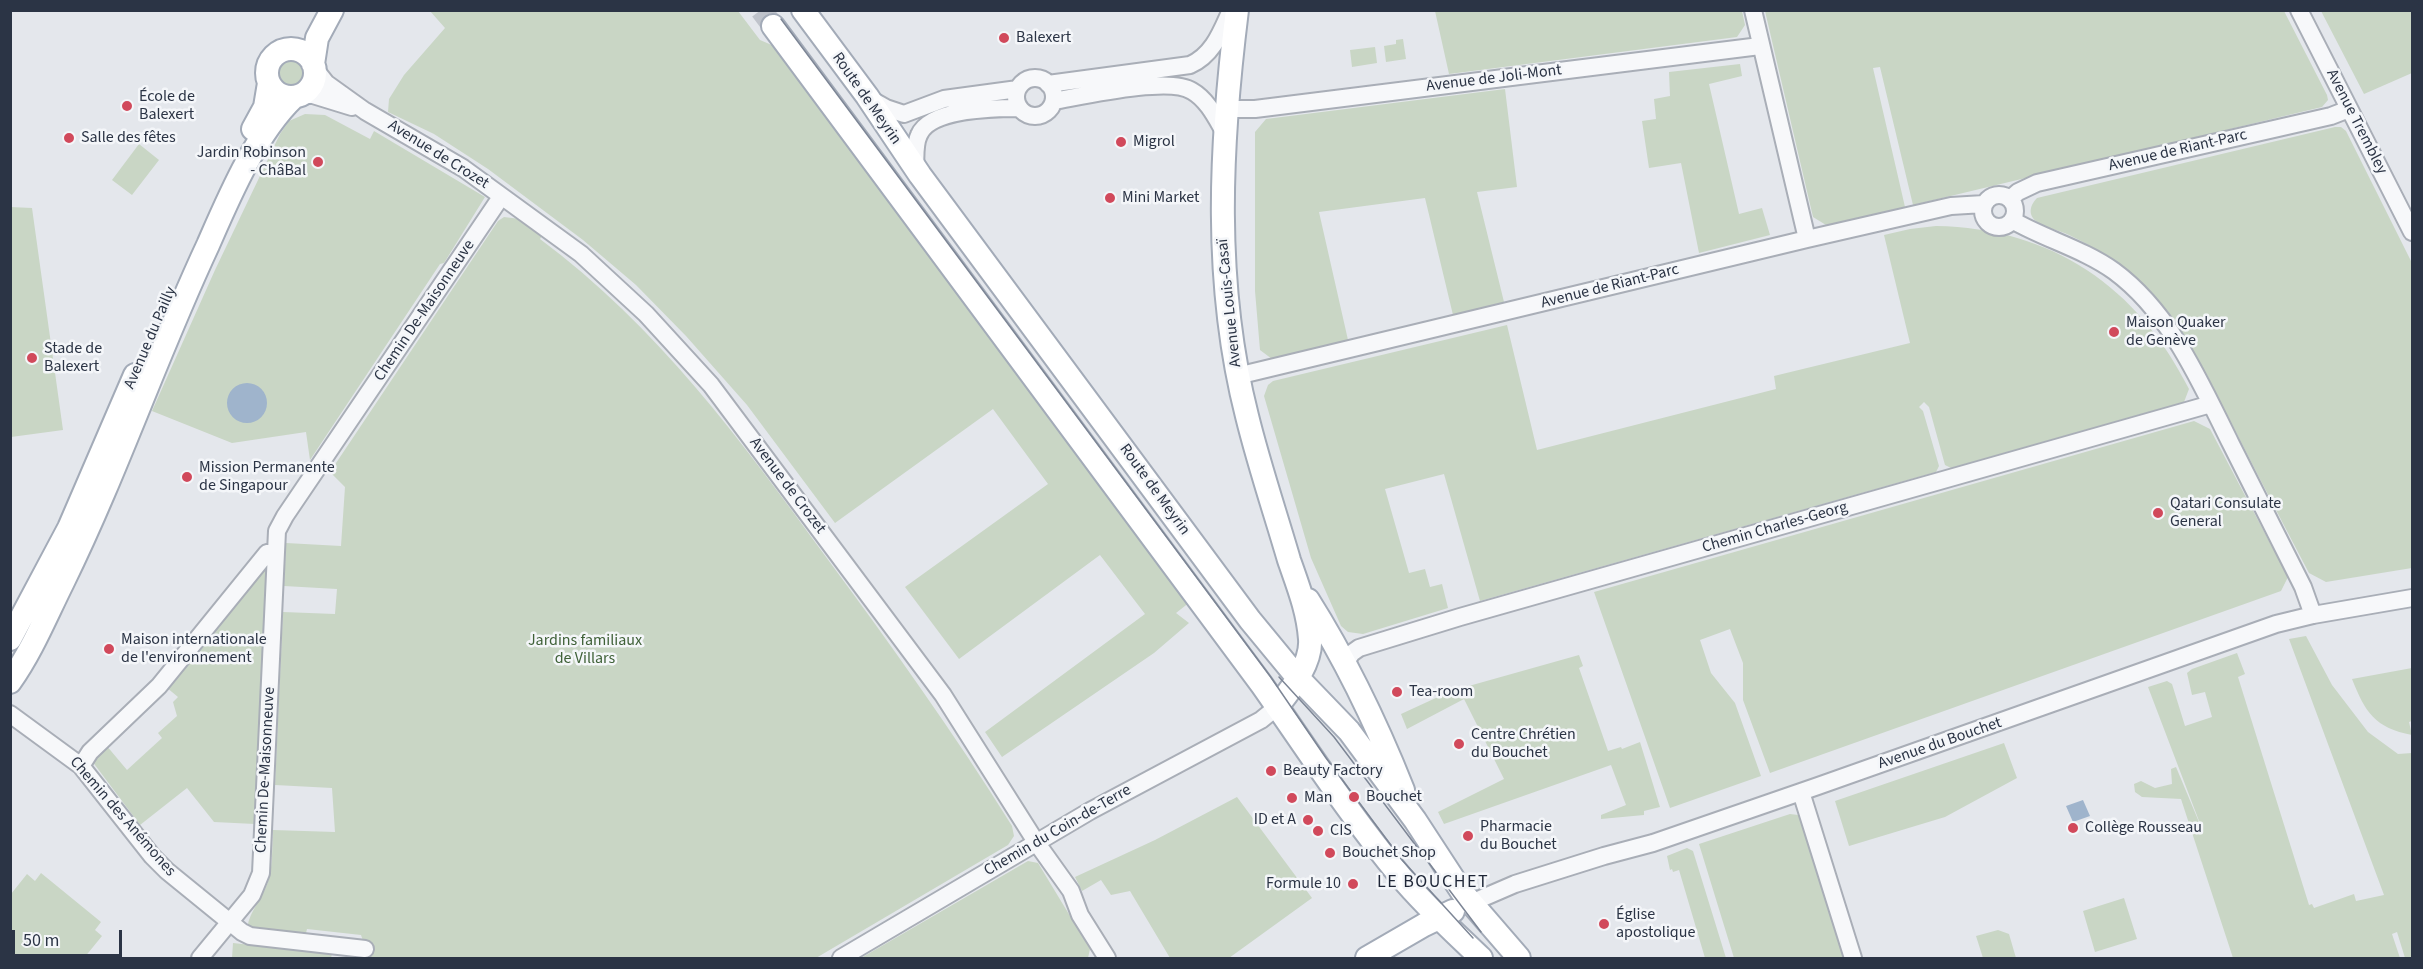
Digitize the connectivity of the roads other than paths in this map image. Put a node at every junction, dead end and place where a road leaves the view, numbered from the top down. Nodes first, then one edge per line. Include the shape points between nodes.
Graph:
1 (317, 10) edge
2 (332, 10) edge
3 (803, 10) edge
4 (1231, 10) edge
5 (1237, 10) edge
6 (1753, 10) edge
7 (2300, 10) edge
8 (772, 26) tunnel mouth
9 (1760, 46) junction
10 (292, 49) junction
11 (314, 66) junction
12 (269, 83) junction
13 (1048, 84) junction
14 (1018, 89) junction
15 (297, 96) junction
16 (867, 96) junction
17 (1054, 101) junction
18 (1019, 108) junction
19 (1227, 109) junction
20 (2349, 110) junction
21 (365, 111) junction
22 (1226, 135) junction
23 (915, 168) junction
24 (501, 197) junction
25 (2010, 199) junction
26 (1984, 204) junction
27 (2012, 220) junction
28 (2412, 232) edge
29 (1807, 239) junction
30 (1238, 376) junction
31 (2211, 404) junction
32 (276, 552) junction
33 (62, 584) junction
34 (1299, 586) junction
35 (34, 593) junction
36 (2412, 598) edge
37 (2313, 615) junction
38 (10, 629) edge
39 (10, 639) edge
40 (10, 662) edge
41 (1345, 663) junction
42 (1296, 679) junction
43 (10, 682) edge
44 (1277, 707) junction
45 (10, 714) edge
46 (81, 766) junction
47 (1801, 792) junction
48 (1415, 820) junction
49 (1036, 842) junction
50 (1471, 903) junction
51 (1440, 917) junction
52 (230, 924) junction
53 (365, 950) dead end
54 (200, 958) edge
55 (841, 958) edge
56 (1107, 958) edge
57 (1367, 958) edge
58 (1481, 958) edge
59 (1519, 958) edge
60 (1853, 958) edge

1 - 10 main road via 308,30
2 - 11 main road via 317,38
3 - 16 main road, Route de Meyrin
4 - 13 street via 1214,46 1190,65
5 - 19 main road, Avenue Louis-Casaï
6 - 9 street
7 - 20 street, Avenue Trembley
8 - 44 main road, Route de Meyrin
9 - 19 street, Avenue de Joli-Mont via 1256,110
9 - 29 street
10 - 11 main road via 305,53
10 - 12 main road via 270,59
11 - 15 main road via 312,85
11 - 21 street, Avenue de Crozet via 326,83
12 - 15 main road via 279,94
12 - 35 main road, Avenue du Pailly via 265,107 208,211 81,502
13 - 14 street via 1029,79
13 - 17 street
14 - 16 street via 944,99 904,114
14 - 18 street
15 - 21 street, Avenue de Crozet via 330,99
15 - 33 main road, Avenue du Pailly via 271,122 232,192
16 - 23 main road, Route de Meyrin
17 - 18 street via 1040,116 1027,115
17 - 22 street via 1149,86 1183,86 1200,98
18 - 23 street via 988,109 933,120 918,138
19 - 22 main road, Avenue Louis-Casaï
20 - 25 street, Avenue de Riant-Parc via 2037,183
20 - 28 street, Avenue Trembley
21 - 24 street, Avenue de Crozet via 463,168
22 - 30 main road, Avenue Louis-Casaï via 1223,249
23 - 42 main road, Route de Meyrin
24 - 32 street, Chemin De-Maisonneuve via 285,516 278,531
24 - 49 street, Avenue de Crozet via 581,254 646,314 711,385 944,695
25 - 26 street via 1998,194
25 - 27 street via 2015,211
26 - 27 street via 1984,218 1991,225 2002,227
26 - 29 street, Avenue de Riant-Parc via 1952,206
27 - 31 street via 2115,272 2155,310 2182,348
29 - 30 street, Avenue de Riant-Parc
30 - 34 main road, Avenue Louis-Casaï via 1264,482
31 - 37 street via 2303,587
31 - 41 street, Chemin Charles-Georg via 1460,617 1359,648
32 - 46 street via 267,553 159,686 90,752
32 - 52 street, Chemin De-Maisonneuve via 261,873 252,895
33 - 40 main road, Avenue du Pailly
33 - 43 main road, Avenue du Pailly via 31,650
34 - 41 main road, Avenue Louis-Casaï
34 - 42 main road, Avenue Louis-Casaï via 1310,639 1307,657
35 - 38 main road, Avenue du Pailly
35 - 39 main road, Avenue du Pailly
36 - 37 street, Avenue du Bouchet
37 - 47 street, Avenue du Bouchet via 2226,641
41 - 48 main road, Avenue Louis-Casaï
42 - 44 main road, Avenue Louis-Casaï
42 - 48 main road, Route de Meyrin via 1343,724
44 - 49 street, Chemin du Coin-de-Terre via 1262,720
44 - 51 main road, Route de Meyrin via 1389,862
45 - 46 street, Chemin des Anémones
46 - 52 street, Chemin des Anémones via 167,872
47 - 50 street, Avenue du Bouchet via 1653,843 1515,884
47 - 60 street
48 - 50 main road, Route de Meyrin
49 - 55 street, Chemin du Coin-de-Terre
49 - 56 street, Avenue de Crozet via 1071,891 1080,915
50 - 51 main road
50 - 59 main road, Route de Meyrin
51 - 57 main road
51 - 58 main road, Route de Meyrin
52 - 53 street, Chemin des Anémones via 250,936
52 - 54 street, Chemin De-Maisonneuve

